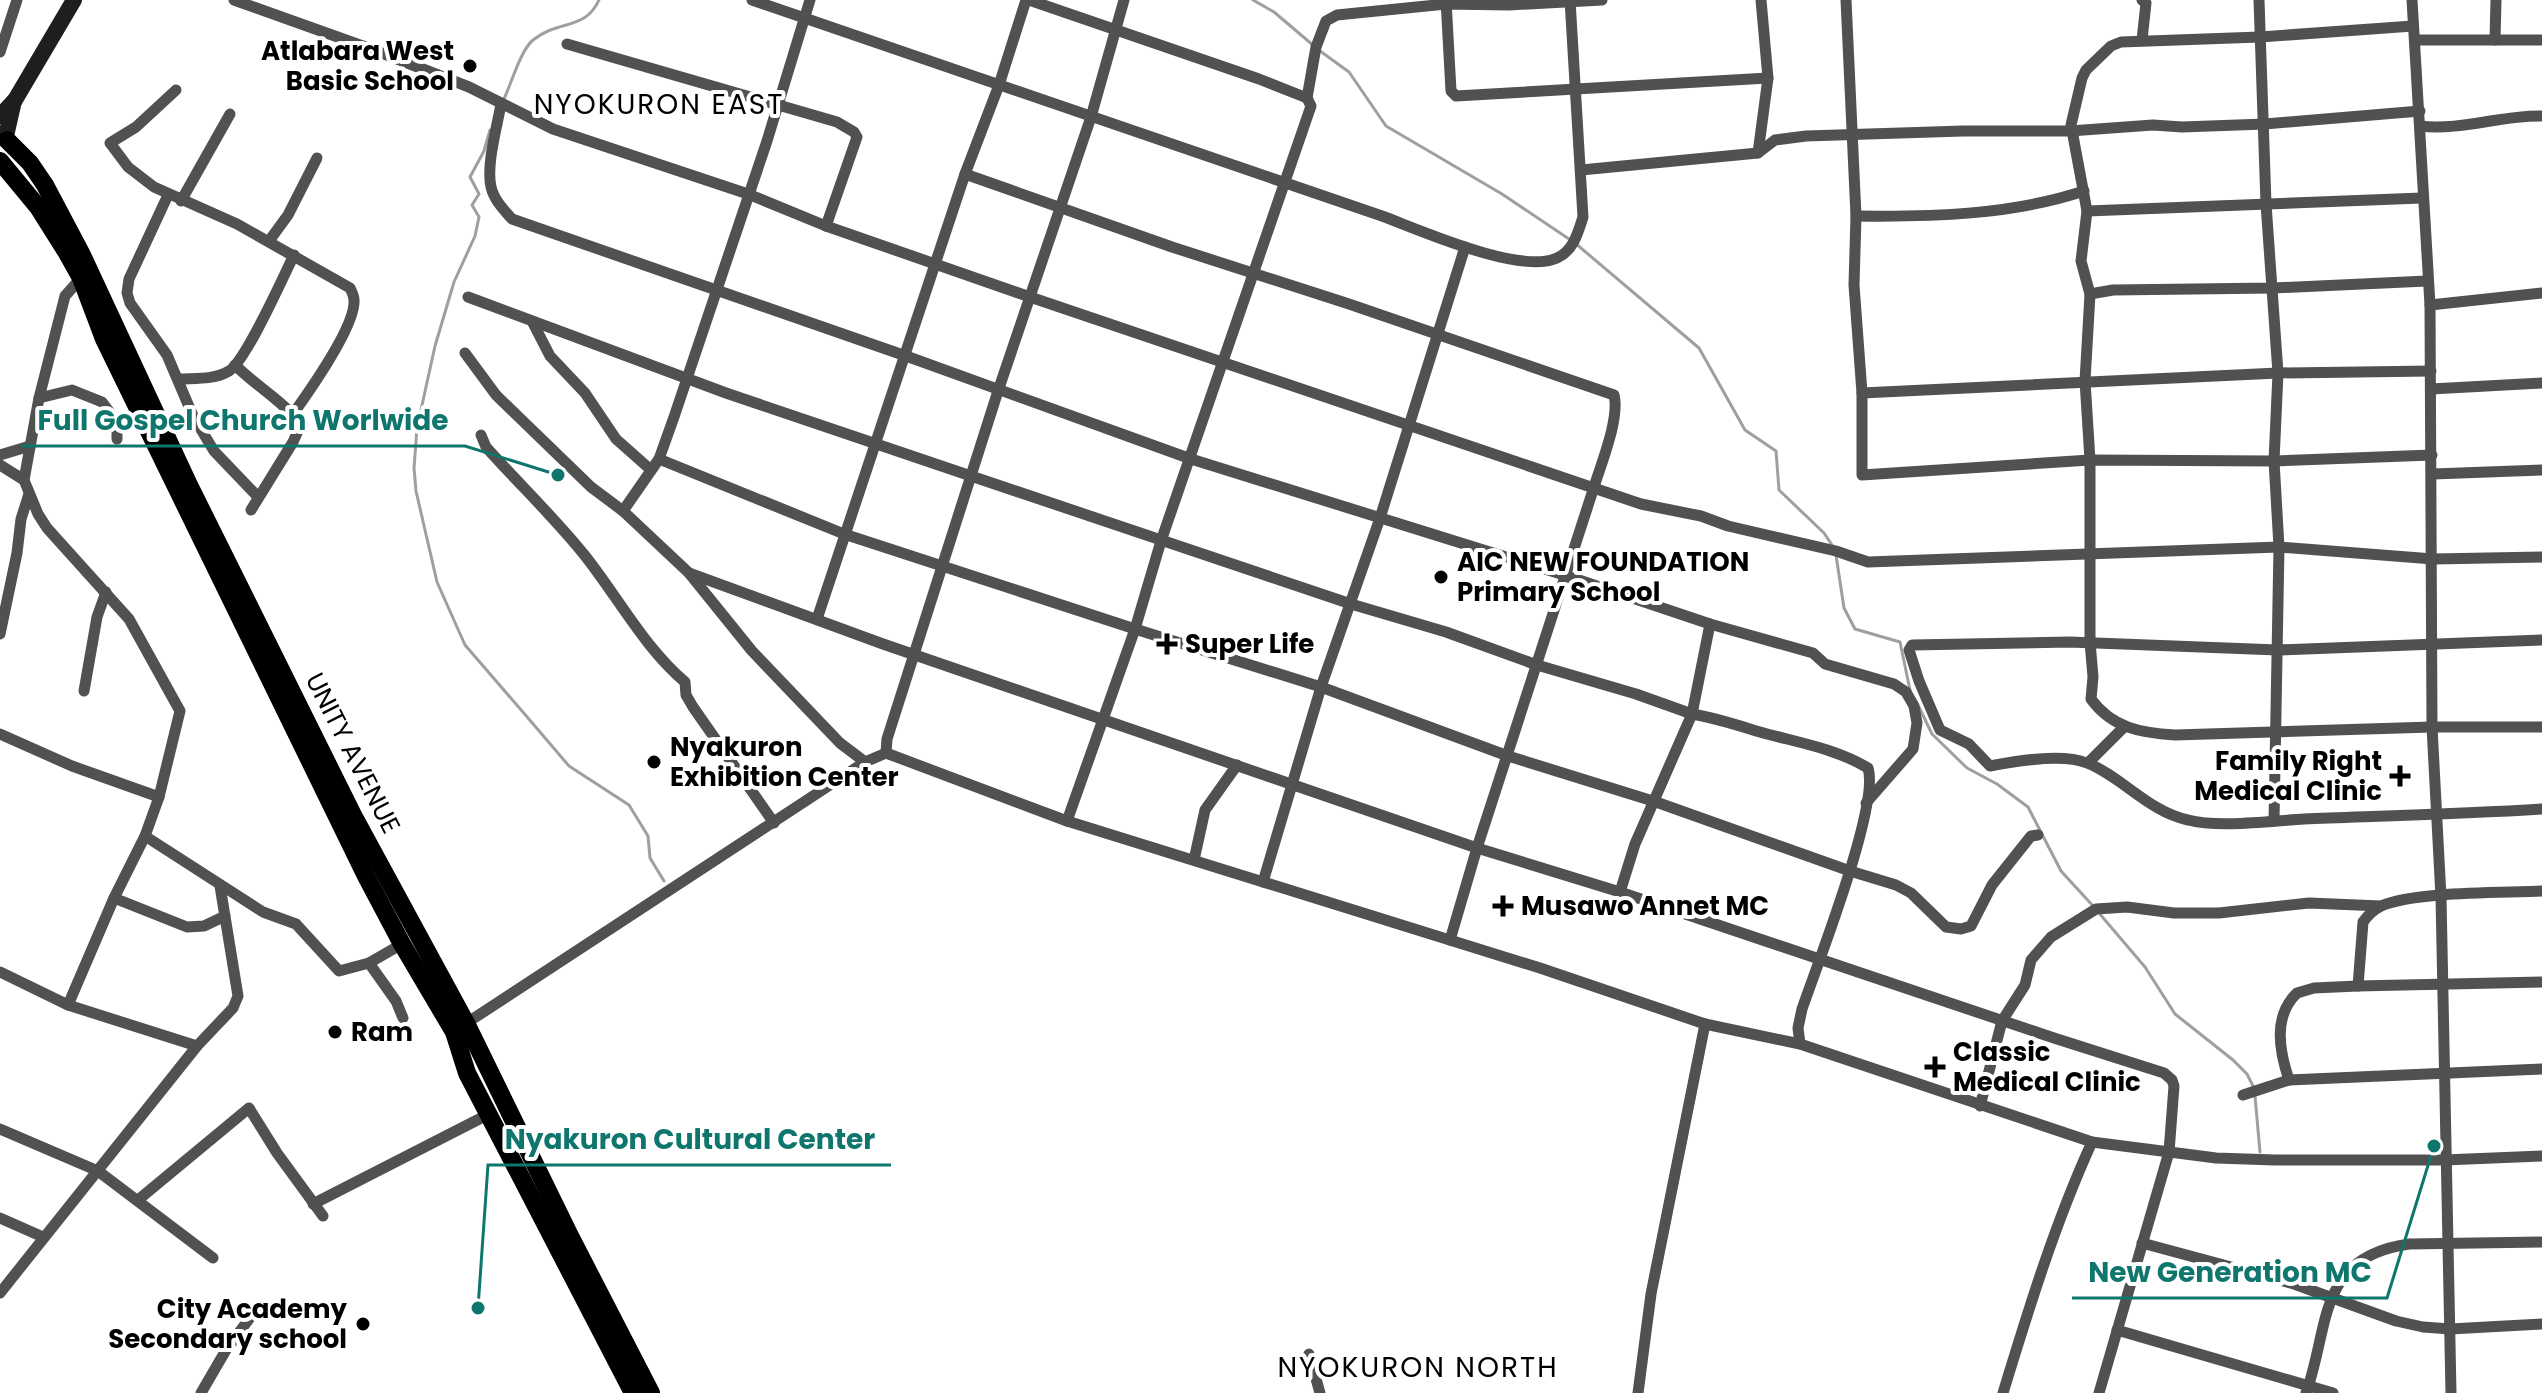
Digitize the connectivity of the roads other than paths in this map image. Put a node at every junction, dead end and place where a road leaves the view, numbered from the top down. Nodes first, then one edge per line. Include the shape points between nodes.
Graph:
1 (17, 0) edge
2 (74, 0) edge
3 (234, 0) edge
4 (752, 0) edge
5 (810, 0) edge
6 (1028, 0) edge
7 (1124, 0) edge
8 (1602, 0) edge
9 (1761, 0) edge
10 (1846, 0) edge
11 (2259, 0) edge
12 (2412, 0) edge
13 (2496, 0) edge
14 (1570, 1) edge
15 (2144, 1) edge
16 (1446, 2) edge
17 (804, 18) junction
18 (2413, 26) junction
19 (1115, 29) junction
20 (2260, 37) junction
21 (2142, 40) junction
22 (2415, 40) junction
23 (2495, 40) junction
24 (2542, 40) edge
25 (567, 44) dead end
26 (0, 52) edge
27 (1768, 78) junction
28 (999, 85) junction
29 (1575, 88) junction
30 (176, 90) dead end
31 (1307, 98) junction
32 (15, 100) junction
33 (497, 102) junction
34 (777, 105) junction
35 (2420, 111) junction
36 (230, 114) dead end
37 (0, 116) edge
38 (2542, 116) edge
39 (1091, 117) junction
40 (2265, 124) junction
41 (2420, 126) junction
42 (2070, 131) junction
43 (1853, 134) junction
44 (3, 140) edge
45 (1758, 153) junction
46 (317, 158) dead end
47 (0, 161) edge
48 (1581, 170) junction
49 (965, 174) junction
50 (1284, 183) junction
51 (2084, 191) junction
52 (748, 194) junction
53 (168, 195) junction
54 (2422, 198) junction
55 (181, 201) junction
56 (2266, 204) junction
57 (1059, 206) junction
58 (2087, 211) junction
59 (1856, 216) junction
60 (826, 226) junction
61 (269, 241) junction
62 (1465, 247) junction
63 (294, 255) junction
64 (936, 263) junction
65 (1254, 273) junction
66 (81, 278) junction
67 (2427, 281) junction
68 (2273, 288) junction
69 (715, 290) junction
70 (2542, 293) edge
71 (2090, 294) junction
72 (468, 297) dead end
73 (1030, 297) junction
74 (2430, 305) junction
75 (533, 323) junction
76 (1438, 335) junction
77 (465, 353) dead end
78 (906, 356) junction
79 (1224, 362) junction
80 (235, 365) junction
81 (2431, 371) junction
82 (2278, 373) junction
83 (179, 379) junction
84 (688, 379) junction
85 (2085, 381) junction
86 (2542, 383) edge
87 (2431, 389) junction
88 (998, 391) junction
89 (1862, 393) junction
90 (39, 398) junction
91 (293, 414) junction
92 (1408, 424) junction
93 (481, 435) dead end
94 (117, 439) dead end
95 (874, 442) junction
96 (30, 446) junction
97 (0, 455) edge
98 (2432, 455) junction
99 (659, 459) junction
100 (1191, 459) junction
101 (2090, 460) junction
102 (2274, 461) junction
103 (0, 465) edge
104 (651, 470) junction
105 (2542, 470) edge
106 (2433, 474) junction
107 (971, 476) junction
108 (24, 480) junction
109 (1594, 487) junction
110 (29, 494) junction
111 (258, 497) junction
112 (251, 510) dead end
113 (623, 511) junction
114 (1380, 518) junction
115 (844, 534) junction
116 (1161, 541) junction
117 (2279, 547) junction
118 (2091, 555) junction
119 (2542, 557) edge
120 (2433, 559) junction
121 (942, 566) junction
122 (689, 573) junction
123 (1564, 575) junction
124 (106, 592) junction
125 (1351, 604) junction
126 (817, 619) junction
127 (1710, 624) junction
128 (1135, 629) junction
129 (0, 634) edge
130 (2542, 640) edge
131 (259, 641) junction
132 (2090, 642) junction
133 (2430, 643) junction
134 (2278, 650) junction
135 (914, 654) junction
136 (1537, 665) junction
137 (1321, 687) junction
138 (84, 691) dead end
139 (1692, 714) junction
140 (1101, 719) junction
141 (2432, 727) junction
142 (2542, 727) edge
143 (2123, 728) junction
144 (2275, 731) junction
145 (0, 734) edge
146 (886, 753) junction
147 (1508, 756) junction
148 (865, 762) junction
149 (2088, 763) junction
150 (1237, 765) junction
151 (1291, 784) junction
152 (159, 797) junction
153 (1656, 802) junction
154 (1866, 803) junction
155 (2542, 809) edge
156 (2436, 815) junction
157 (1067, 821) junction
158 (2274, 821) junction
159 (774, 823) junction
160 (2038, 835) dead end
161 (145, 836) junction
162 (1477, 848) junction
163 (1194, 860) junction
164 (1850, 871) junction
165 (1263, 882) junction
166 (220, 886) junction
167 (2542, 891) edge
168 (1620, 892) junction
169 (2441, 897) junction
170 (114, 898) junction
171 (2381, 906) junction
172 (225, 916) junction
173 (1450, 940) junction
174 (402, 944) junction
175 (1819, 959) junction
176 (369, 963) junction
177 (0, 972) edge
178 (2542, 982) edge
179 (2442, 984) junction
180 (2358, 986) junction
181 (68, 1005) junction
182 (403, 1018) dead end
183 (2002, 1021) junction
184 (1705, 1024) junction
185 (460, 1028) junction
186 (1800, 1044) junction
187 (197, 1046) junction
188 (2542, 1069) edge
189 (2443, 1072) junction
190 (2289, 1080) junction
191 (2243, 1095) dead end
192 (1980, 1106) junction
193 (489, 1114) junction
194 (0, 1129) edge
195 (2092, 1142) junction
196 (2169, 1152) junction
197 (2542, 1156) edge
198 (2444, 1160) junction
199 (98, 1171) junction
200 (138, 1200) junction
201 (313, 1204) junction
202 (323, 1216) dead end
203 (0, 1218) edge
204 (43, 1237) junction
205 (2542, 1242) edge
206 (2142, 1243) junction
207 (2447, 1244) junction
208 (213, 1258) dead end
209 (0, 1293) edge
210 (2330, 1296) junction
211 (255, 1311) dead end
212 (2542, 1324) edge
213 (2450, 1329) junction
214 (2117, 1330) junction
215 (1309, 1354) dead end
216 (2307, 1390) edge
217 (201, 1393) edge
218 (633, 1393) edge
219 (651, 1393) edge
220 (1320, 1393) edge
221 (1638, 1393) edge
222 (2003, 1393) edge
223 (2099, 1393) edge
224 (2333, 1393) edge
225 (2451, 1393) edge

1 - 26 street
2 - 32 main road
3 - 33 street via 425,69
4 - 17 street
5 - 17 street
6 - 19 street
6 - 28 street
7 - 19 street
8 - 14 street
9 - 27 street
10 - 43 street
11 - 20 street
12 - 18 street
13 - 23 street
14 - 16 street
14 - 29 street
15 - 21 street
16 - 29 street via 1456,96
16 - 31 street via 1337,15 1326,21
17 - 28 street
17 - 34 street
18 - 20 street
18 - 22 street
19 - 31 street
19 - 39 street
20 - 21 street
20 - 40 street
21 - 42 street via 2111,46 2086,70
22 - 23 street
22 - 35 street
23 - 24 street
25 - 34 street
27 - 29 street
27 - 45 street
28 - 39 street
28 - 49 street
29 - 48 street
30 - 53 street via 110,143 128,167
31 - 50 street via 1308,120
32 - 37 main road
32 - 44 main road
33 - 52 street via 553,129
33 - 69 street via 491,188 512,219
34 - 52 street
34 - 60 street via 837,122 857,137
35 - 40 street
35 - 41 street
36 - 55 street
38 - 41 street
39 - 50 street
39 - 57 street
40 - 42 street
40 - 56 street
41 - 54 street
42 - 43 street
42 - 51 street
43 - 45 street via 1775,140
43 - 59 street
44 - 131 main road, UNITY AVENUE via 30,163 82,255
45 - 48 street
46 - 61 street
47 - 66 main road, UNITY AVENUE via 38,207
48 - 62 street via 1583,217 1574,242 1559,258 1540,264
49 - 57 street
49 - 64 street
50 - 62 street
50 - 65 street
51 - 58 street
51 - 59 street via 2047,203 1928,217
52 - 60 street
52 - 69 street
53 - 55 street
53 - 83 street via 127,293
54 - 56 street
54 - 67 street
55 - 61 street
56 - 58 street
56 - 68 street
57 - 65 street
57 - 73 street
58 - 71 street via 2081,261
59 - 89 street via 1854,285
60 - 64 street
61 - 63 street
62 - 76 street
63 - 80 street
63 - 91 street via 349,286 355,302 317,381
64 - 73 street
64 - 78 street
65 - 76 street
65 - 79 street
66 - 90 street via 65,296
66 - 131 main road, UNITY AVENUE via 104,339
67 - 68 street
67 - 74 street
68 - 71 street
68 - 82 street
69 - 78 street
69 - 84 street
70 - 74 street
71 - 85 street
72 - 75 street
73 - 79 street
73 - 88 street
74 - 81 street
75 - 84 street
75 - 104 street via 550,356 585,393 616,439
76 - 92 street
76 - 109 street via 1614,395 1610,436
77 - 113 street via 516,415
78 - 88 street
78 - 95 street
79 - 92 street
79 - 100 street
80 - 83 street via 211,377
80 - 91 street
81 - 82 street
81 - 87 street
82 - 85 street
82 - 102 street
83 - 111 street via 214,451
84 - 95 street
84 - 99 street
85 - 89 street
85 - 101 street
86 - 87 street
87 - 98 street
88 - 100 street
88 - 107 street
89 - 101 street via 1862,475
90 - 94 street via 72,390 102,402 117,422
90 - 96 street
91 - 111 street via 300,432
92 - 109 street
92 - 114 street
93 - 159 street via 685,682 693,707
95 - 107 street
95 - 115 street
96 - 97 street
96 - 108 street
98 - 102 street
98 - 106 street
99 - 104 street
99 - 115 street
100 - 114 street
100 - 116 street
101 - 102 street
101 - 118 street
102 - 117 street
103 - 108 street
104 - 113 street
105 - 106 street
106 - 120 street
107 - 116 street
107 - 121 street
108 - 110 street
109 - 118 street via 1868,562
109 - 123 street
110 - 124 street via 47,528
110 - 129 street
111 - 112 street
113 - 122 street
114 - 123 street
114 - 125 street
115 - 121 street
115 - 126 street
116 - 125 street
116 - 128 street
117 - 118 street
117 - 120 street
117 - 134 street
118 - 132 street
119 - 120 street
120 - 133 street
121 - 128 street
121 - 135 street
122 - 126 street
122 - 148 street via 752,651
123 - 127 street
123 - 136 street
124 - 138 street
124 - 152 street via 129,619 179,706
125 - 136 street
125 - 137 street
126 - 135 street
127 - 139 street
127 - 154 street via 1813,653 1825,664 1906,692 1917,723 1913,749
128 - 137 street
128 - 140 street
130 - 133 street
131 - 174 main road, UNITY AVENUE
131 - 185 main road, UNITY AVENUE
132 - 134 street
132 - 143 street via 2091,699
132 - 149 street via 1912,645 1909,650 1940,730 1969,744 1990,766 2071,759
133 - 134 street
133 - 141 street
134 - 144 street
135 - 140 street
135 - 146 street
136 - 139 street
136 - 147 street
137 - 147 street
137 - 151 street
139 - 153 street
139 - 154 street via 1802,742 1861,764 1870,776
140 - 150 street
140 - 157 street
141 - 142 street
141 - 144 street
141 - 156 street
143 - 144 street via 2175,735
143 - 149 street
144 - 158 street
145 - 152 street
146 - 148 street
146 - 157 street
147 - 153 street
147 - 162 street
148 - 159 street
149 - 158 street via 2187,820
150 - 151 street
150 - 163 street via 1205,810
151 - 162 street
151 - 165 street
152 - 161 street
153 - 164 street
153 - 168 street
154 - 164 street
155 - 156 street
156 - 158 street
156 - 169 street
157 - 163 street
159 - 185 street
160 - 164 street via 2031,836 2003,869 1971,926 1961,929 1946,927 1896,885
161 - 166 street
161 - 170 street
162 - 168 street
162 - 173 street
163 - 165 street
164 - 175 street
165 - 173 street
166 - 172 street
166 - 176 street via 263,912 296,924 339,971
167 - 169 street
168 - 175 street
169 - 171 street
169 - 179 street
170 - 172 street via 187,927
170 - 181 street
171 - 180 street via 2363,922
171 - 183 street via 2309,903 2219,913 2096,909 2051,937 2031,960 2025,985
172 - 187 street via 238,996
173 - 184 street
174 - 176 street
174 - 185 main road, UNITY AVENUE
175 - 183 street
175 - 186 street via 1802,1009
176 - 182 street
177 - 181 street
178 - 179 street
179 - 180 street
179 - 189 street
180 - 190 street via 2314,988 2290,1000 2282,1014 2281,1053
181 - 187 street
183 - 192 street
183 - 196 street via 2164,1073 2174,1086
184 - 186 street
184 - 221 street via 1651,1294
185 - 193 main road, UNITY AVENUE via 467,1073
185 - 219 main road, UNITY AVENUE
186 - 192 street
187 - 199 street
188 - 189 street
189 - 190 street
189 - 198 street
190 - 191 street
192 - 195 street
193 - 201 street
193 - 218 main road, UNITY AVENUE
194 - 199 street
195 - 196 street
195 - 222 street via 2050,1243
196 - 198 street via 2275,1160
196 - 206 street
197 - 198 street
198 - 207 street
199 - 200 street
199 - 204 street
200 - 201 street via 249,1108
200 - 208 street
201 - 202 street
203 - 204 street
204 - 209 street
205 - 207 street
206 - 210 street
206 - 214 street
207 - 210 street via 2391,1247 2344,1275
207 - 213 street
210 - 213 street via 2396,1321
210 - 216 street
211 - 217 street
212 - 213 street
213 - 225 street
214 - 216 street
214 - 223 street
215 - 220 street
216 - 224 street

